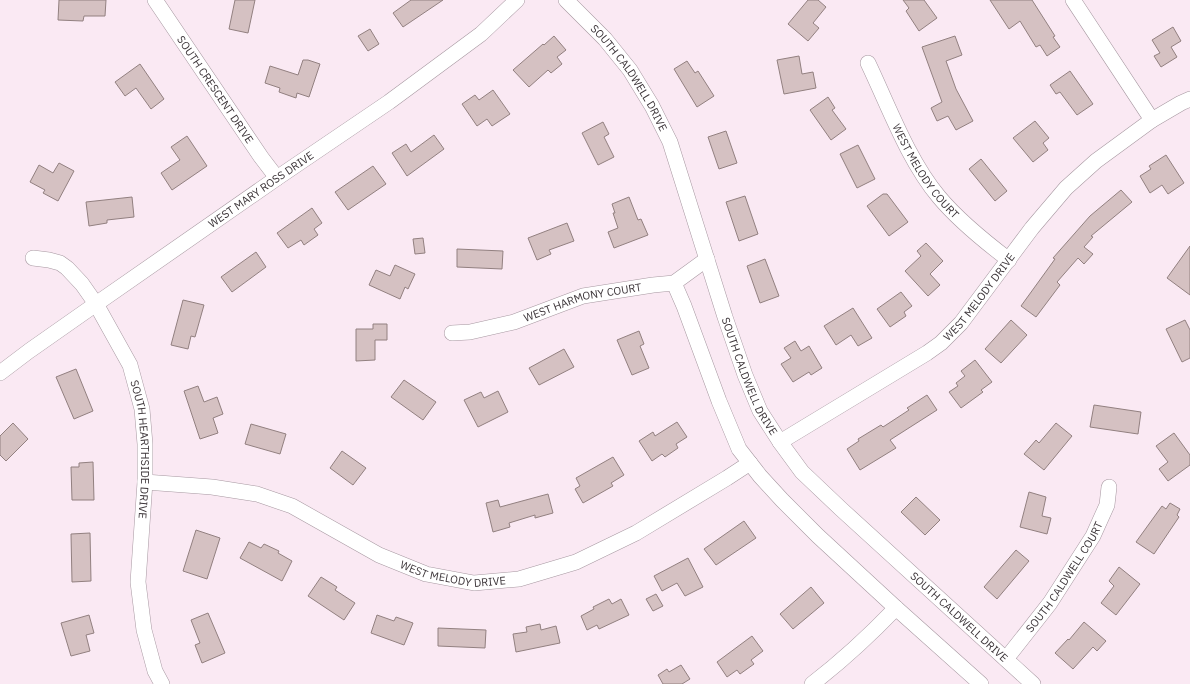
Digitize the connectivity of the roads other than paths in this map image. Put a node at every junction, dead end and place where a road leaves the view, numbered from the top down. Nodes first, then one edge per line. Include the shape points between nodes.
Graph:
1 (155, 0) edge
2 (517, 0) edge
3 (566, 0) edge
4 (1073, 0) edge
5 (868, 63) dead end
6 (1190, 99) edge
7 (1152, 120) junction
8 (277, 178) junction
9 (33, 258) dead end
10 (707, 259) junction
11 (1009, 260) junction
12 (674, 283) junction
13 (96, 304) junction
14 (452, 333) dead end
15 (0, 373) edge
16 (780, 442) junction
17 (750, 463) junction
18 (145, 482) junction
19 (1109, 487) dead end
20 (896, 608) junction
21 (1006, 659) junction
22 (162, 684) edge
23 (812, 684) edge
24 (981, 684) edge
25 (1033, 684) edge

1 - 8 street, SOUTH CRESCENT DRIVE
2 - 8 street, WEST MARY ROSS DRIVE via 481,34 443,63
3 - 10 street, SOUTH CALDWELL DRIVE via 625,63 652,106 670,142
4 - 7 street
5 - 11 street, WEST MELODY COURT via 911,156 938,196 957,216
6 - 7 street, WEST MELODY DRIVE
7 - 11 street, WEST MELODY DRIVE via 1096,161 1066,188
8 - 13 street, WEST MARY ROSS DRIVE
9 - 13 street, SOUTH HEARTHSIDE DRIVE via 60,263 82,284
10 - 12 street
10 - 16 street, SOUTH CALDWELL DRIVE via 745,375 760,411
11 - 16 street, WEST MELODY DRIVE via 961,323 941,343
12 - 14 street, WEST HARMONY COURT via 583,296 514,322 470,332
12 - 17 street via 739,449
13 - 15 street, WEST MARY ROSS DRIVE
13 - 18 street, SOUTH HEARTHSIDE DRIVE via 132,372 142,409
16 - 21 street, SOUTH CALDWELL DRIVE via 802,472
17 - 18 street, WEST MELODY DRIVE via 636,532 576,562 519,579 474,582 426,574 379,555 292,506 257,494 212,487
17 - 20 street via 818,536
18 - 22 street, SOUTH HEARTHSIDE DRIVE via 138,582 144,630 155,671
19 - 21 street, SOUTH CALDWELL COURT via 1107,504 1094,536 1050,603
20 - 23 street
20 - 24 street
21 - 25 street, SOUTH CALDWELL DRIVE

